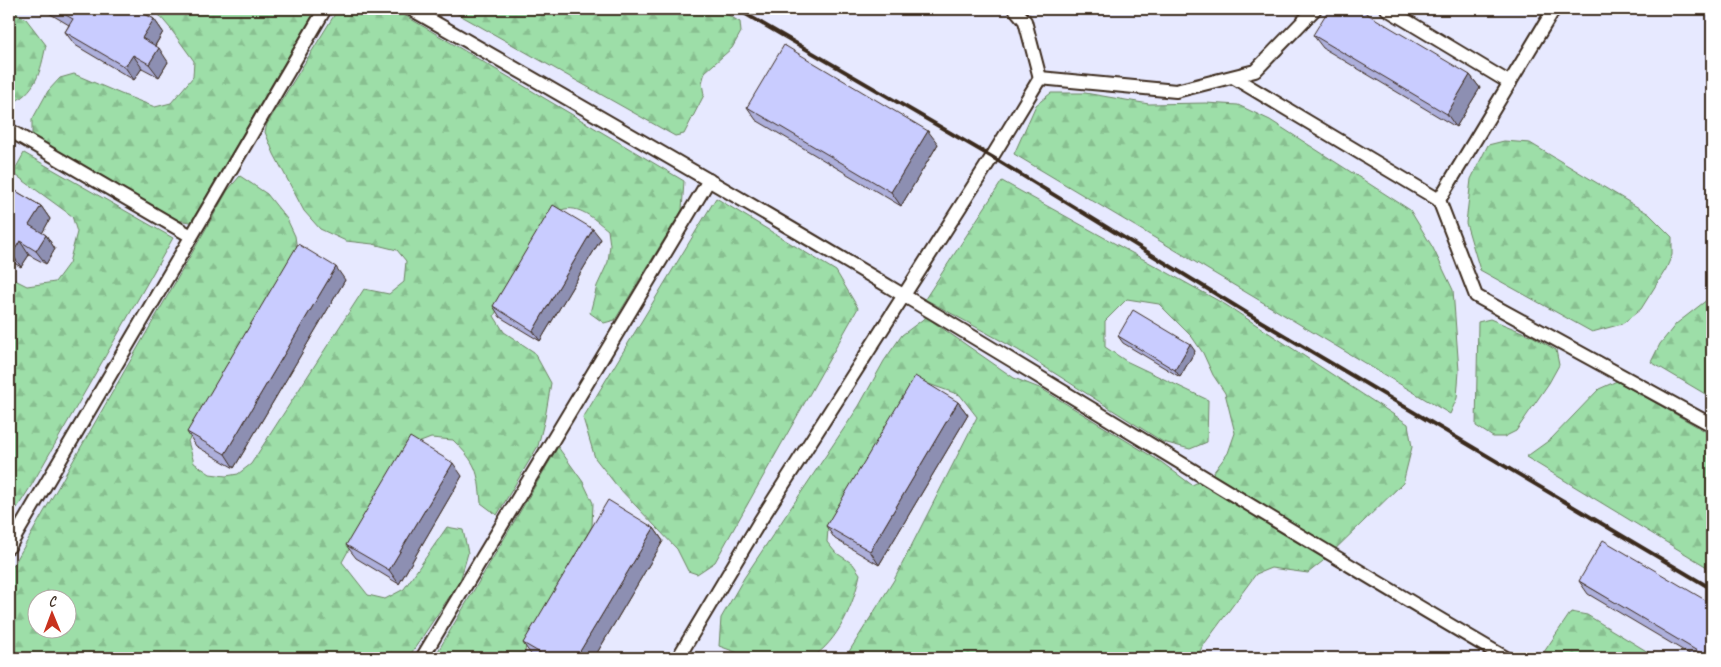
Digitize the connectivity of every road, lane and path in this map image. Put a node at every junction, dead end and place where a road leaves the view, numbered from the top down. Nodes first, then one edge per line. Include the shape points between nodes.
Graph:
1 (325, 9) edge
2 (411, 9) edge
3 (1015, 9) edge
4 (1315, 9) edge
5 (1386, 9) edge
6 (1554, 9) edge
7 (1233, 77) junction
8 (1040, 78) junction
9 (1510, 82) junction
10 (9, 130) edge
11 (709, 180) junction
12 (1439, 200) junction
13 (192, 236) junction
14 (903, 295) junction
15 (1712, 425) edge
16 (9, 547) edge
17 (422, 658) edge
18 (678, 658) edge
19 (1506, 658) edge

1 - 13 lane
2 - 11 lane
3 - 8 lane via 1026,20
4 - 7 lane via 1255,71
5 - 9 lane
6 - 9 lane
7 - 8 lane via 1176,90
7 - 12 lane
8 - 14 lane
9 - 12 lane
10 - 13 lane
11 - 14 lane
11 - 17 lane
12 - 15 lane via 1476,296
13 - 16 lane
14 - 18 lane
14 - 19 lane

